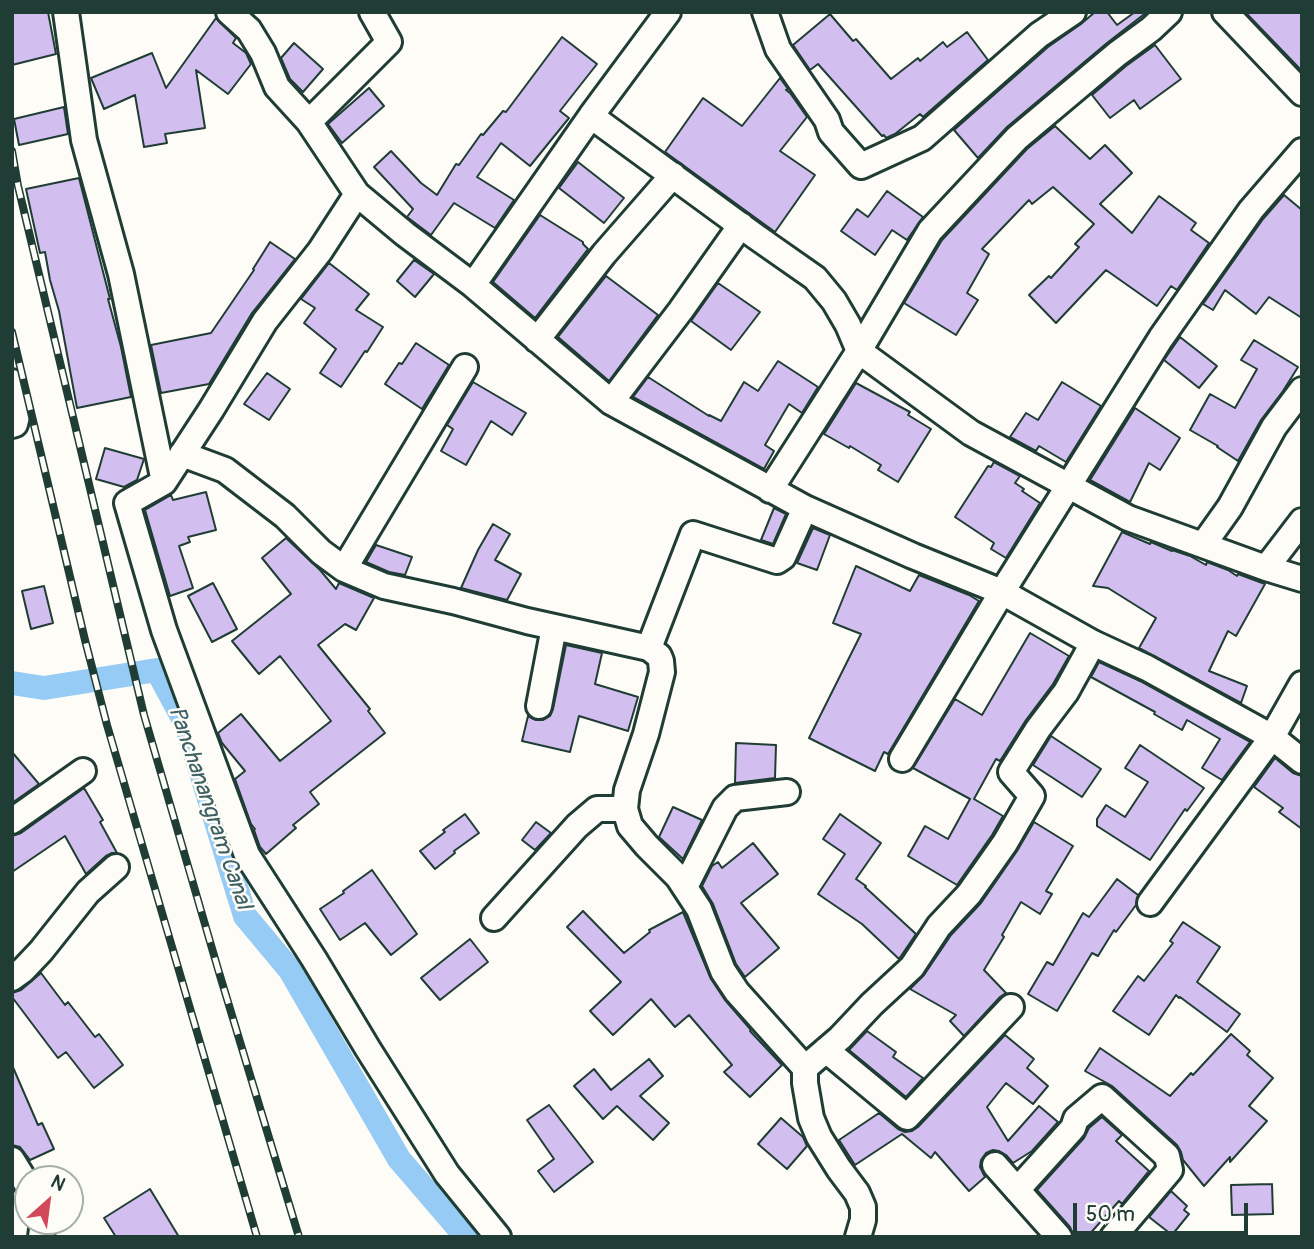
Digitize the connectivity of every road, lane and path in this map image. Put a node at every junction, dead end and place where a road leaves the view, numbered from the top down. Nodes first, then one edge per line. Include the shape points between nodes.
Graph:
1 (229, 12) edge
2 (372, 12) edge
3 (668, 12) edge
4 (765, 12) edge
5 (1073, 12) edge
6 (1169, 12) edge
7 (1225, 12) edge
8 (69, 15) edge
9 (1302, 93) edge
10 (591, 116) junction
11 (309, 122) junction
12 (1302, 151) edge
13 (673, 175) junction
14 (357, 194) junction
15 (741, 225) junction
16 (473, 285) junction
17 (537, 340) junction
18 (859, 351) junction
19 (465, 367) dead end
20 (12, 382) edge
21 (1302, 390) edge
22 (611, 402) junction
23 (12, 425) edge
24 (182, 454) junction
25 (164, 482) junction
26 (1069, 486) junction
27 (770, 490) junction
28 (805, 508) junction
29 (1302, 521) edge
30 (1203, 545) junction
31 (1266, 568) junction
32 (344, 569) junction
33 (1302, 579) edge
34 (1002, 592) junction
35 (554, 627) junction
36 (1093, 643) junction
37 (649, 648) junction
38 (1302, 684) edge
39 (539, 706) dead end
40 (1272, 737) junction
41 (902, 759) dead end
42 (1302, 761) edge
43 (83, 771) dead end
44 (787, 792) dead end
45 (625, 809) junction
46 (12, 821) edge
47 (116, 867) dead end
48 (685, 887) junction
49 (1150, 903) dead end
50 (495, 918) dead end
51 (12, 978) edge
52 (1011, 1007) dead end
53 (826, 1051) junction
54 (805, 1068) junction
55 (995, 1165) dead end
56 (1017, 1190) junction
57 (498, 1237) edge
58 (858, 1237) edge
59 (1059, 1237) edge
60 (1113, 1237) edge

1 - 11 street via 249,30 278,87
2 - 11 street via 389,42
3 - 10 street
4 - 5 street via 778,49 831,132 861,166 922,138 1039,35
6 - 18 street via 1017,138 930,231
7 - 9 street
8 - 25 street via 84,140 121,274
10 - 13 street
10 - 16 street
11 - 14 street
12 - 26 street via 1251,210
13 - 15 street
13 - 17 street
14 - 16 street
14 - 24 street via 265,321
15 - 18 street via 815,278 834,301
15 - 22 street
16 - 17 street
17 - 22 street
18 - 26 street via 971,433
18 - 27 street
19 - 32 street
20 - 23 street via 18,412
21 - 30 street
22 - 27 street
24 - 25 street
24 - 32 street via 225,470
25 - 57 street via 127,503 164,630 247,855 447,1174
26 - 30 street via 1128,518
26 - 34 street
27 - 28 street
28 - 34 street
28 - 37 street via 777,561 692,534
29 - 31 street
30 - 31 street
31 - 33 street
32 - 35 street via 384,586
34 - 36 street
34 - 41 street
35 - 37 street
35 - 39 street
36 - 40 street
36 - 53 street via 1066,692 1011,772 1032,796 1005,843 912,967
37 - 45 street via 662,661 662,672
38 - 40 street
40 - 42 street
40 - 49 street
43 - 46 street
44 - 48 street via 735,798 725,808
45 - 48 street via 630,826
45 - 50 street via 597,809
47 - 51 street
48 - 54 street via 699,909 723,971
52 - 53 street via 907,1116
53 - 54 street
54 - 58 street via 811,1118 863,1206
55 - 56 street
56 - 59 street
56 - 60 street via 1076,1119 1102,1097 1167,1156 1170,1170

